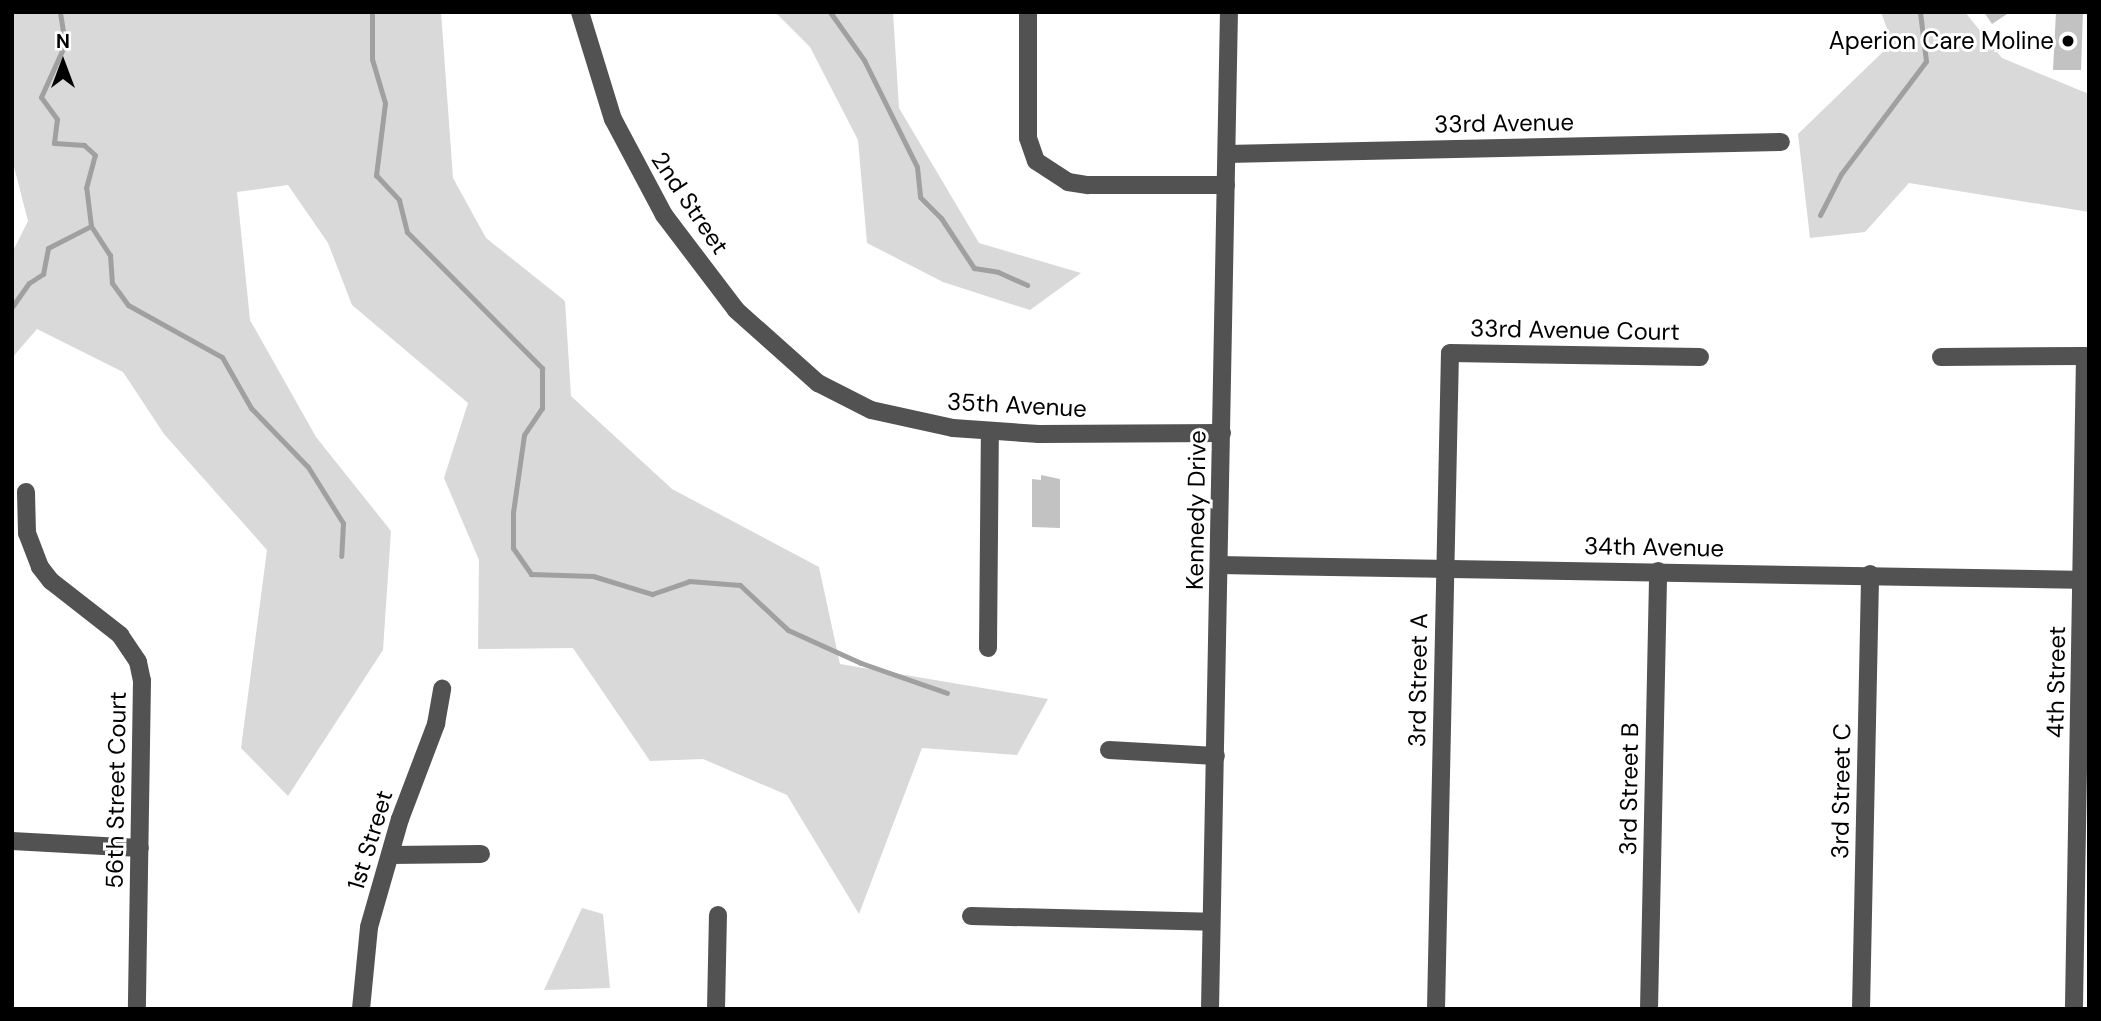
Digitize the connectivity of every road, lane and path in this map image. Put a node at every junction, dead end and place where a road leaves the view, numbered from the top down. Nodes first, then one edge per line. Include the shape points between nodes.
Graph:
1 (580, 12) edge
2 (1028, 12) edge
3 (1229, 12) edge
4 (1781, 142) dead end
5 (1227, 154) junction
6 (1226, 185) junction
7 (1450, 352) joint
8 (1941, 356) dead end
9 (1700, 357) dead end
10 (818, 383) joint
11 (990, 431) junction
12 (1222, 433) junction
13 (26, 492) dead end
14 (1219, 565) junction
15 (1445, 569) junction
16 (1658, 571) junction
17 (1870, 574) junction
18 (2086, 580) edge
19 (988, 648) dead end
20 (442, 690) dead end
21 (1109, 750) dead end
22 (1216, 756) junction
23 (12, 841) edge
24 (140, 848) junction
25 (481, 854) dead end
26 (390, 855) junction
27 (718, 915) dead end
28 (971, 916) dead end
29 (1211, 922) junction
30 (137, 1009) edge
31 (361, 1009) edge
32 (716, 1009) edge
33 (1210, 1009) edge
34 (1436, 1009) edge
35 (1649, 1009) edge
36 (1861, 1009) edge
37 (2074, 1009) edge

1 - 10 street, 2nd Street via 613,119 670,223 743,317
2 - 6 street via 1028,138 1036,161 1068,182 1088,185
3 - 5 street, Kennedy Drive
4 - 5 street, 33rd Avenue
5 - 6 street, Kennedy Drive
6 - 12 street, Kennedy Drive
7 - 9 street, 33rd Avenue Court
7 - 15 street, 3rd Street A
8 - 18 street, 4th Street via 2085,356
10 - 11 street, 35th Avenue via 892,416
11 - 12 street, 35th Avenue
11 - 19 street
12 - 14 street, Kennedy Drive
13 - 24 street, 56th Street Court via 27,533 40,567 51,581 120,635 138,662 144,701
14 - 15 street, 34th Avenue
14 - 22 street, Kennedy Drive
15 - 16 street, 34th Avenue
15 - 34 street, 3rd Street A
16 - 17 street, 34th Avenue
16 - 35 street, 3rd Street B
17 - 18 street, 34th Avenue
17 - 36 street, 3rd Street C
18 - 37 street, 4th Street
20 - 26 street, 1st Street via 436,724
21 - 22 street
22 - 29 street, Kennedy Drive
23 - 24 street
24 - 30 street, 56th Street Court
25 - 26 street
26 - 31 street, 1st Street via 363,959
27 - 32 street
28 - 29 street
29 - 33 street, Kennedy Drive

